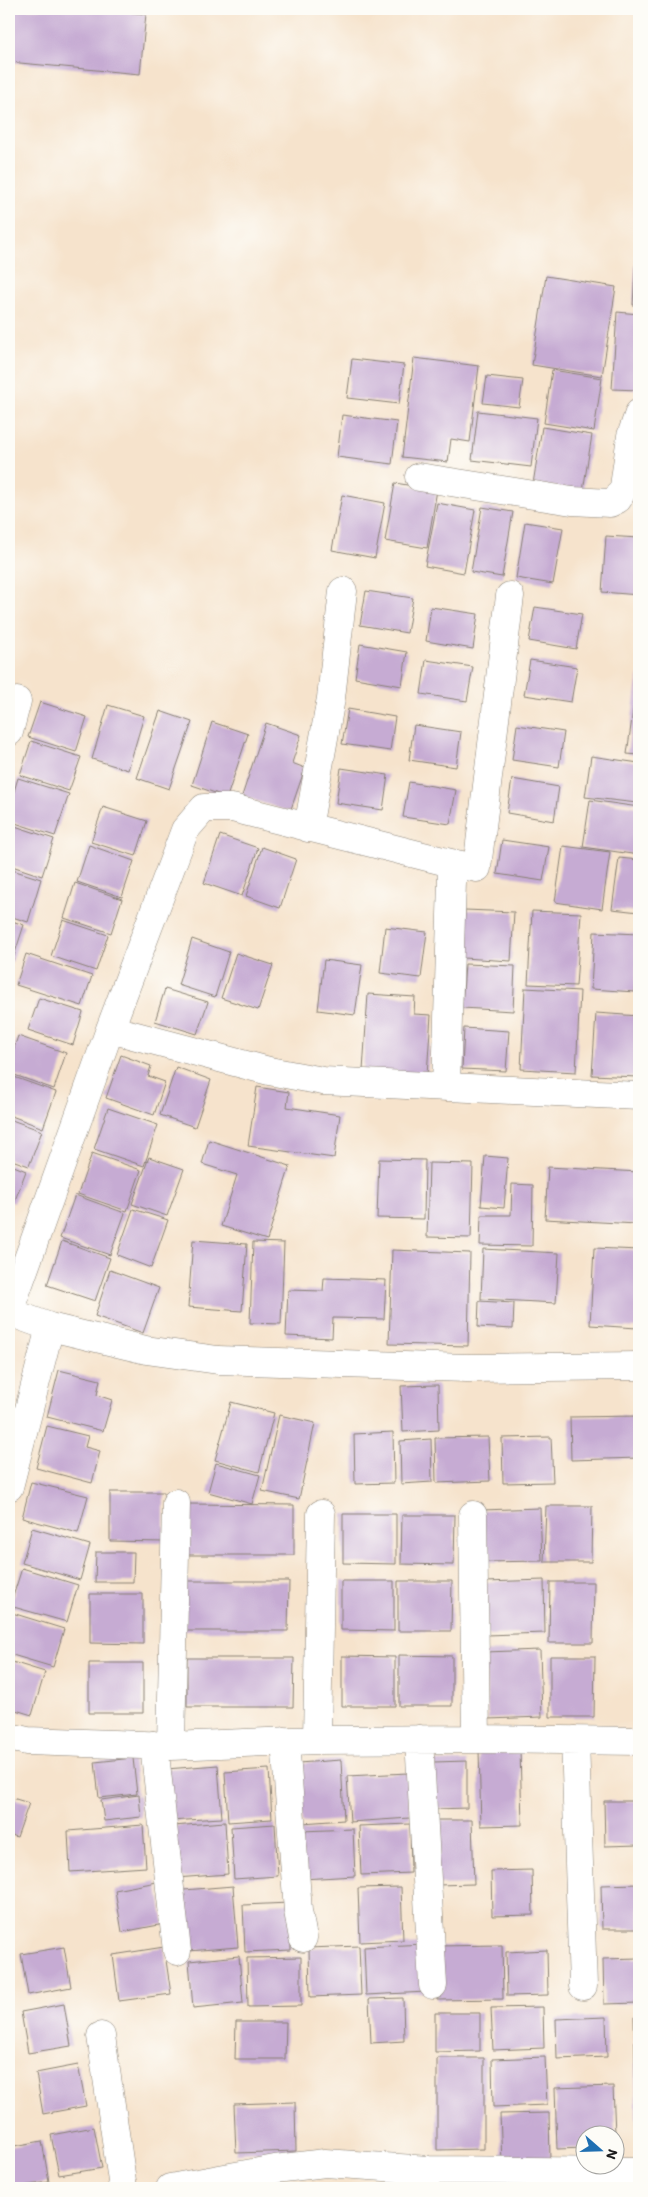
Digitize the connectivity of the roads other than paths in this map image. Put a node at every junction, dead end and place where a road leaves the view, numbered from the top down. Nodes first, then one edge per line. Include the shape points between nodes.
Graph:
1 (639, 413) edge
2 (419, 477) dead end
3 (343, 591) dead end
4 (510, 596) dead end
5 (17, 701) dead end
6 (9, 732) edge
7 (308, 828) junction
8 (451, 862) junction
9 (110, 1029) junction
10 (446, 1087) junction
11 (639, 1096) edge
12 (9, 1312) edge
13 (50, 1327) junction
14 (639, 1366) edge
15 (9, 1487) edge
16 (176, 1503) dead end
17 (321, 1514) dead end
18 (473, 1515) dead end
19 (9, 1738) edge
20 (419, 1739) junction
21 (476, 1739) junction
22 (317, 1740) junction
23 (574, 1740) junction
24 (285, 1741) junction
25 (639, 1741) edge
26 (163, 1746) junction
27 (303, 1938) dead end
28 (177, 1952) dead end
29 (433, 1985) dead end
30 (583, 1986) dead end
31 (101, 2036) dead end
32 (639, 2172) edge
33 (429, 2179) edge
34 (123, 2188) edge
35 (170, 2188) edge

1 - 2 street via 631,436 624,487 618,499 610,503 572,501
3 - 7 street via 331,698
4 - 8 street via 477,868
5 - 6 street
7 - 8 street
7 - 9 street via 232,808 204,808 185,830
8 - 10 street
9 - 10 street via 269,1071 323,1081
9 - 12 street
10 - 11 street
12 - 13 street
13 - 14 street via 146,1350 218,1360 467,1368
13 - 15 street
16 - 26 street
17 - 22 street
18 - 21 street
19 - 26 street
20 - 21 street
20 - 22 street
20 - 29 street
21 - 23 street
22 - 24 street
23 - 25 street
23 - 30 street
24 - 26 street
24 - 27 street via 298,1911
26 - 28 street
31 - 34 street
32 - 33 street
33 - 35 street via 325,2163

